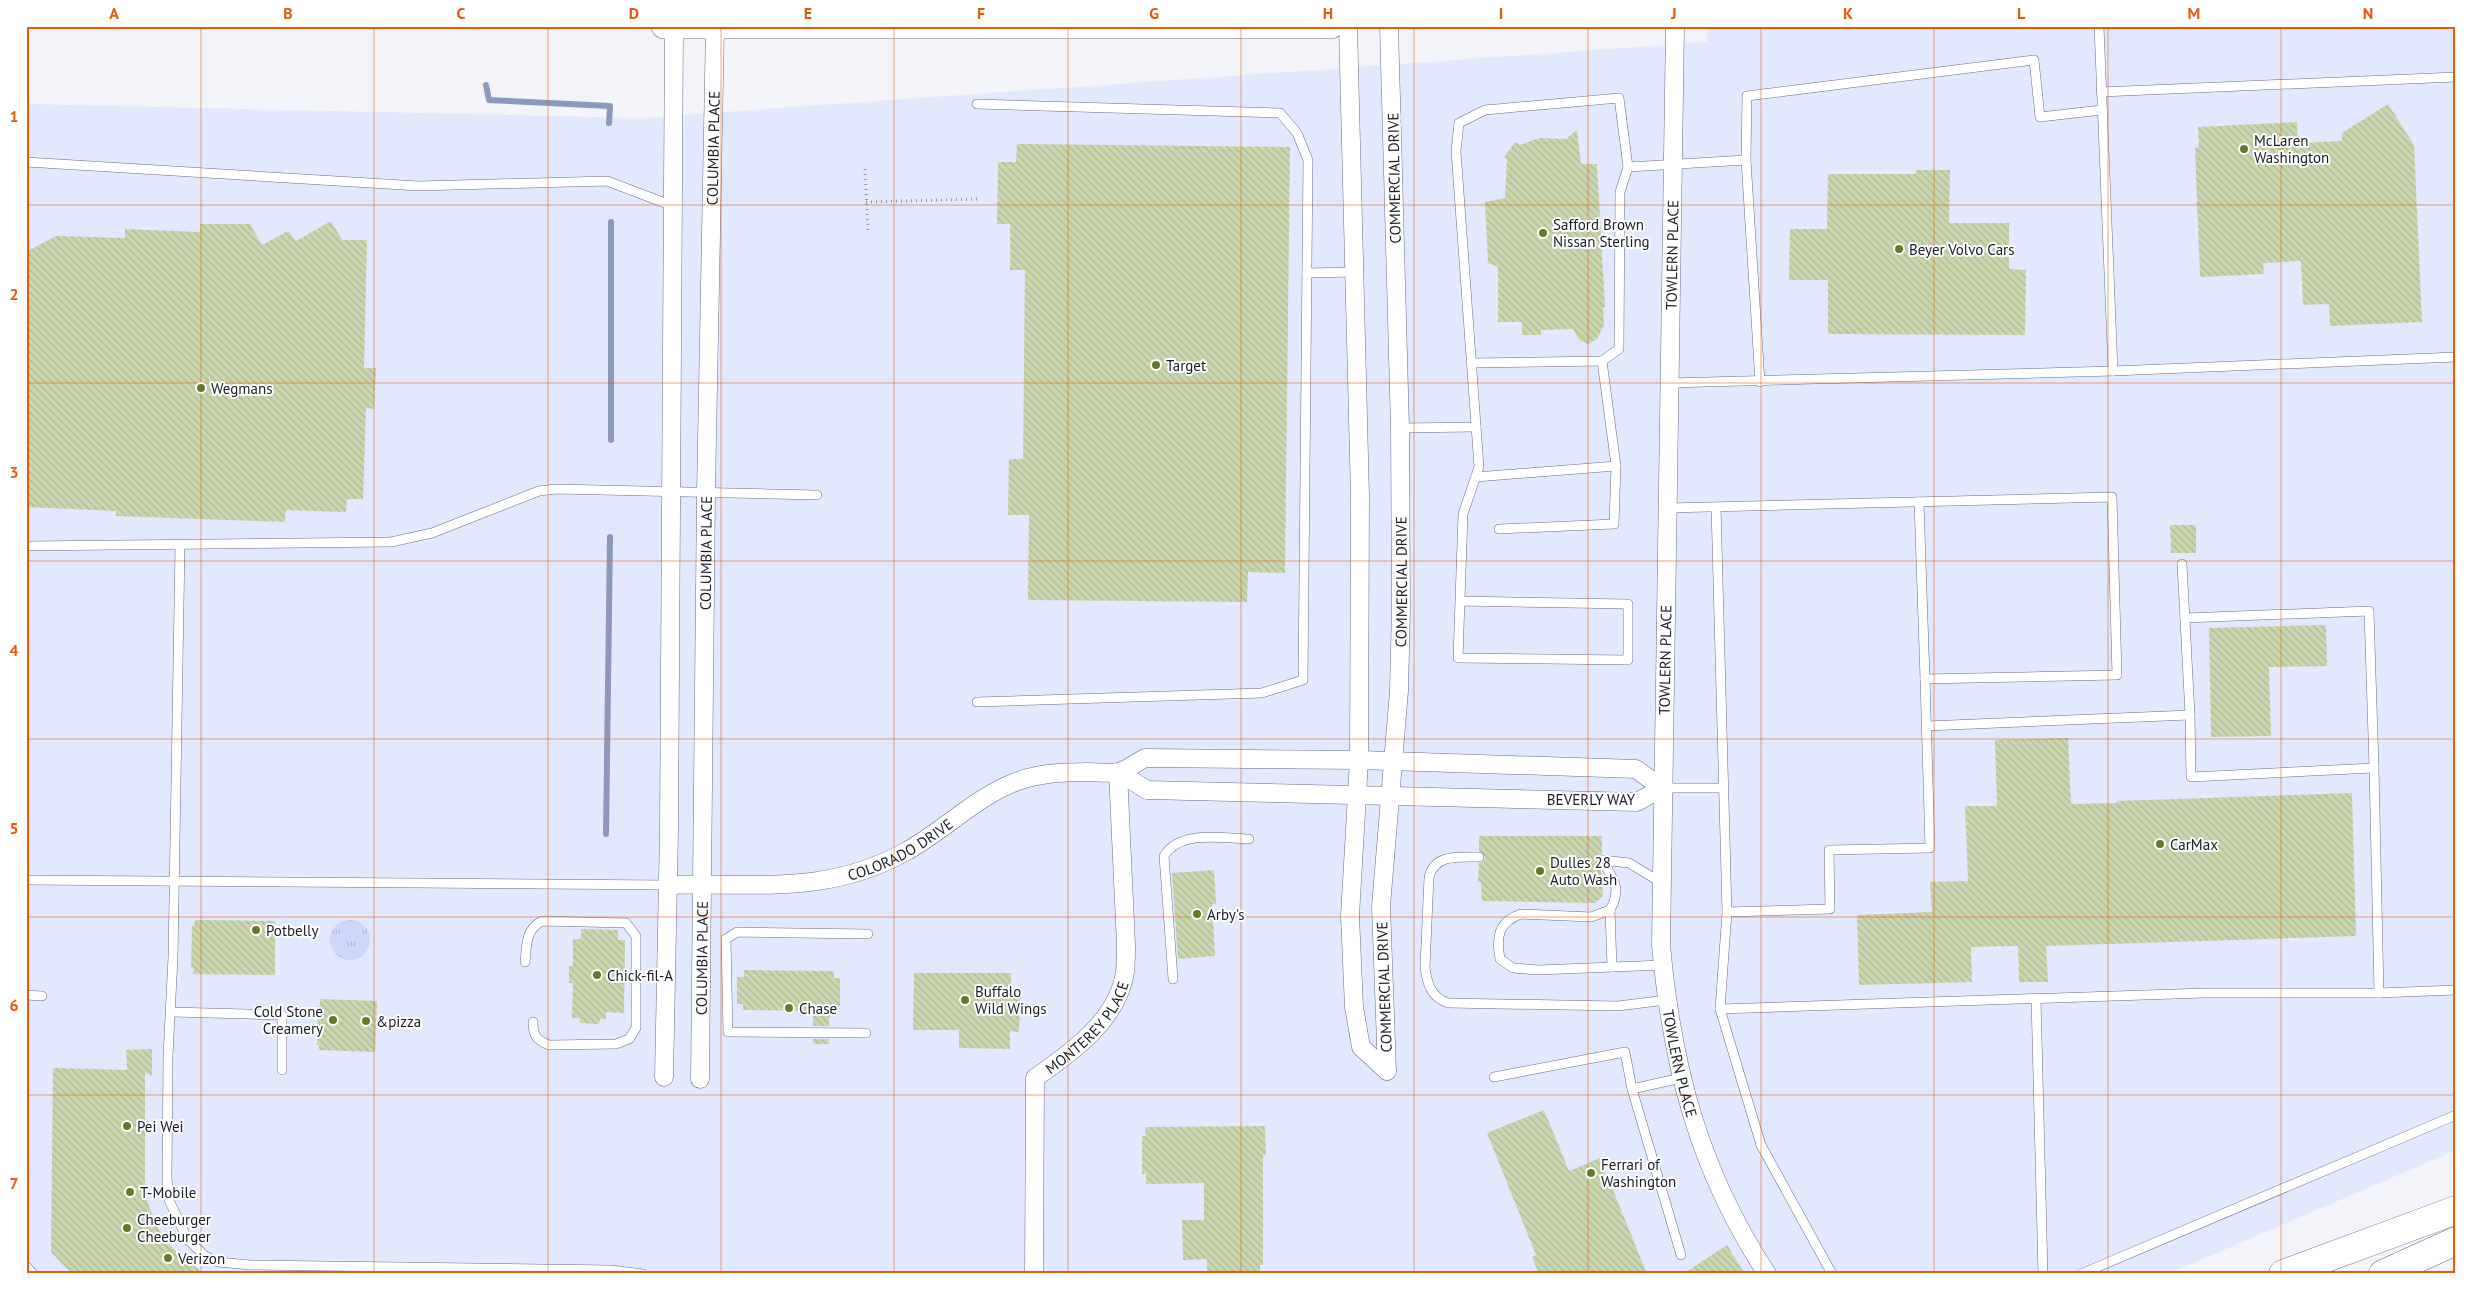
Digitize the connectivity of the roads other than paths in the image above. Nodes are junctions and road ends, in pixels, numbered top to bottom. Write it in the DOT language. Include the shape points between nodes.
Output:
graph roads {
  1 [pos="664,26"];
  2 [pos="674,26"];
  3 [pos="1331,26"];
  4 [pos="1348,26"];
  5 [pos="1389,26"];
  6 [pos="1676,26"];
  7 [pos="2099,26"];
  8 [pos="715,27"];
  9 [pos="2456,77"];
  10 [pos="2101,92"];
  11 [pos="977,104"];
  12 [pos="2102,110"];
  13 [pos="1746,160"];
  14 [pos="26,162"];
  15 [pos="1673,164"];
  16 [pos="1628,166"];
  17 [pos="674,206"];
  18 [pos="1307,272"];
  19 [pos="1356,272"];
  20 [pos="2456,357"];
  21 [pos="1602,361"];
  22 [pos="1472,363"];
  23 [pos="2114,371"];
  24 [pos="1760,382"];
  25 [pos="1669,383"];
  26 [pos="1476,426"];
  27 [pos="1400,428"];
  28 [pos="1616,466"];
  29 [pos="1476,477"];
  30 [pos="671,491"];
  31 [pos="706,492"];
  32 [pos="816,495"];
  33 [pos="1919,502"];
  34 [pos="1716,507"];
  35 [pos="1668,508"];
  36 [pos="1499,529"];
  37 [pos="26,546"];
  38 [pos="180,546"];
  39 [pos="2182,564"];
  40 [pos="1460,601"];
  41 [pos="2185,618"];
  42 [pos="1925,680"];
  43 [pos="977,702"];
  44 [pos="2190,715"];
  45 [pos="1926,726"];
  46 [pos="1359,760"];
  47 [pos="1394,761"];
  48 [pos="2374,768"];
  49 [pos="1118,772"];
  50 [pos="1662,788"];
  51 [pos="1724,788"];
  52 [pos="1357,795"];
  53 [pos="1389,796"];
  54 [pos="1249,839"];
  55 [pos="1479,857"];
  56 [pos="26,880"];
  57 [pos="174,881"];
  58 [pos="1662,883"];
  59 [pos="704,884"];
  60 [pos="668,885"];
  61 [pos="1610,910"];
  62 [pos="1727,912"];
  63 [pos="868,934"];
  64 [pos="525,962"];
  65 [pos="1663,965"];
  66 [pos="1612,967"];
  67 [pos="1173,979"];
  68 [pos="2456,990"];
  69 [pos="2379,993"];
  70 [pos="26,996"];
  71 [pos="42,996"];
  72 [pos="2036,998"];
  73 [pos="1666,1000"];
  74 [pos="1720,1009"];
  75 [pos="172,1012"];
  76 [pos="533,1022"];
  77 [pos="866,1033"];
  78 [pos="282,1070"];
  79 [pos="664,1077"];
  80 [pos="1494,1077"];
  81 [pos="700,1078"];
  82 [pos="1681,1078"];
  83 [pos="1632,1089"];
  84 [pos="2456,1115"];
  85 [pos="2456,1210"];
  86 [pos="2456,1241"];
  87 [pos="1681,1255"];
  88 [pos="27,1267"];
  89 [pos="33,1274"];
  90 [pos="643,1274"];
  91 [pos="1034,1274"];
  92 [pos="1767,1274"];
  93 [pos="1832,1274"];
  94 [pos="2043,1274"];
  95 [pos="2081,1274"];
  96 [pos="2283,1274"];
  97 [pos="2383,1274"];
  1 -- 2 [label="main road"];
  2 -- 8 [label="main road"];
  2 -- 17 [label="street"];
  3 -- 8 [label="main road"];
  4 -- 19 [label="street, COMMERCIAL DRIVE"];
  5 -- 27 [label="street, COMMERCIAL DRIVE"];
  6 -- 15 [label="street, TOWLERN PLACE"];
  7 -- 10 [label="lane"];
  8 -- 31 [label="street, COLUMBIA PLACE"];
  9 -- 10 [label="lane"];
  10 -- 12 [label="lane"];
  11 -- 18 [label="lane" via="1280,113 1297,133 1308,160"];
  12 -- 13 [label="lane" via="2040,117 2034,60 1747,96"];
  12 -- 23 [label="lane"];
  13 -- 15 [label="lane"];
  13 -- 24 [label="lane"];
  14 -- 17 [label="lane" via="419,186 607,182"];
  15 -- 16 [label="lane"];
  15 -- 25 [label="street, TOWLERN PLACE"];
  16 -- 21 [label="lane" via="1620,192 1619,349"];
  16 -- 22 [label="lane" via="1619,98 1485,110 1459,123 1456,151"];
  17 -- 30 [label="street"];
  18 -- 19 [label="lane"];
  18 -- 43 [label="lane" via="1302,680 1262,693"];
  19 -- 46 [label="street, COMMERCIAL DRIVE" via="1360,496"];
  20 -- 23 [label="lane"];
  21 -- 22 [label="lane"];
  21 -- 28 [label="lane"];
  22 -- 26 [label="lane"];
  23 -- 24 [label="lane"];
  24 -- 25 [label="lane"];
  25 -- 35 [label="street, TOWLERN PLACE"];
  26 -- 27 [label="lane"];
  26 -- 29 [label="lane" via="1479,467"];
  27 -- 47 [label="street, COMMERCIAL DRIVE" via="1401,608"];
  28 -- 29 [label="lane"];
  28 -- 36 [label="lane" via="1614,524"];
  29 -- 40 [label="lane" via="1463,514"];
  30 -- 31 [label="lane"];
  30 -- 38 [label="lane" via="539,491 432,533 392,542"];
  30 -- 60 [label="street"];
  31 -- 32 [label="lane"];
  31 -- 59 [label="street, COLUMBIA PLACE"];
  33 -- 34 [label="lane"];
  33 -- 42 [label="lane"];
  33 -- 42 [label="lane" via="2112,497 2117,675"];
  34 -- 35 [label="lane"];
  34 -- 51 [label="lane"];
  35 -- 50 [label="street, TOWLERN PLACE"];
  37 -- 38 [label="lane"];
  38 -- 57 [label="lane"];
  39 -- 41 [label="lane"];
  40 -- 40 [label="lane" via="1628,604 1628,660 1458,658"];
  41 -- 44 [label="lane"];
  41 -- 48 [label="lane" via="2369,611"];
  42 -- 45 [label="lane"];
  44 -- 45 [label="lane"];
  44 -- 48 [label="lane" via="2192,777"];
  45 -- 62 [label="lane" via="1930,848 1828,850 1830,909"];
  46 -- 47 [label="street, BEVERLY WAY"];
  46 -- 49 [label="street, COLORADO DRIVE" via="1145,758"];
  46 -- 52 [label="street, COMMERCIAL DRIVE"];
  47 -- 50 [label="street, BEVERLY WAY" via="1636,769"];
  47 -- 53 [label="street, COMMERCIAL DRIVE"];
  48 -- 69 [label="lane"];
  49 -- 52 [label="street" via="1147,790"];
  49 -- 59 [label="street, COLORADO DRIVE" via="1067,772 1013,783 975,805 931,837 873,868 787,885"];
  49 -- 91 [label="street, MONTEREY PLACE" via="1125,972 1106,1017 1072,1050 1035,1078"];
  50 -- 51 [label="lane"];
  50 -- 53 [label="street, BEVERLY WAY" via="1637,802"];
  50 -- 58 [label="street, TOWLERN PLACE"];
  51 -- 62 [label="lane"];
  52 -- 53 [label="street, BEVERLY WAY"];
  52 -- 53 [label="street, COMMERCIAL DRIVE" via="1350,916 1354,1007 1361,1047 1387,1071 1381,906"];
  54 -- 67 [label="lane" via="1183,840 1168,849 1164,856"];
  55 -- 73 [label="lane" via="1443,859 1431,868 1425,967 1431,992 1439,1000 1448,1003 1618,1006"];
  56 -- 57 [label="lane"];
  57 -- 60 [label="lane"];
  57 -- 75 [label="lane"];
  58 -- 61 [label="lane" via="1629,863 1602,860 1615,881 1617,896"];
  58 -- 65 [label="street, TOWLERN PLACE"];
  59 -- 60 [label="street, COLORADO DRIVE"];
  59 -- 81 [label="street, COLUMBIA PLACE"];
  60 -- 79 [label="street"];
  61 -- 66 [label="lane"];
  61 -- 66 [label="lane" via="1591,917 1521,914 1509,918 1501,928 1497,944 1500,959 1513,968"];
  62 -- 74 [label="lane"];
  63 -- 77 [label="lane" via="737,932 726,940 728,1032"];
  64 -- 76 [label="lane" via="528,935 532,926 542,921 626,923 636,936 636,1028 629,1039 616,1044 549,1045 538,1041 533,1034"];
  65 -- 66 [label="lane"];
  65 -- 73 [label="street, TOWLERN PLACE"];
  68 -- 69 [label="lane"];
  69 -- 72 [label="lane" via="2204,993"];
  70 -- 71 [label="lane"];
  72 -- 74 [label="lane"];
  72 -- 94 [label="lane"];
  73 -- 82 [label="street, TOWLERN PLACE"];
  74 -- 93 [label="lane" via="1762,1145"];
  75 -- 78 [label="lane" via="282,1015"];
  75 -- 90 [label="lane" via="167,1131 169,1200 187,1239 205,1256 218,1262 278,1267 602,1270"];
  80 -- 83 [label="lane" via="1625,1052"];
  82 -- 83 [label="lane"];
  82 -- 92 [label="street, TOWLERN PLACE" via="1711,1169 1735,1220"];
  83 -- 87 [label="lane"];
  84 -- 95 [label="lane"];
  85 -- 96 [label="highway"];
  86 -- 97 [label="highway"];
  88 -- 89 [label="lane"];
}
